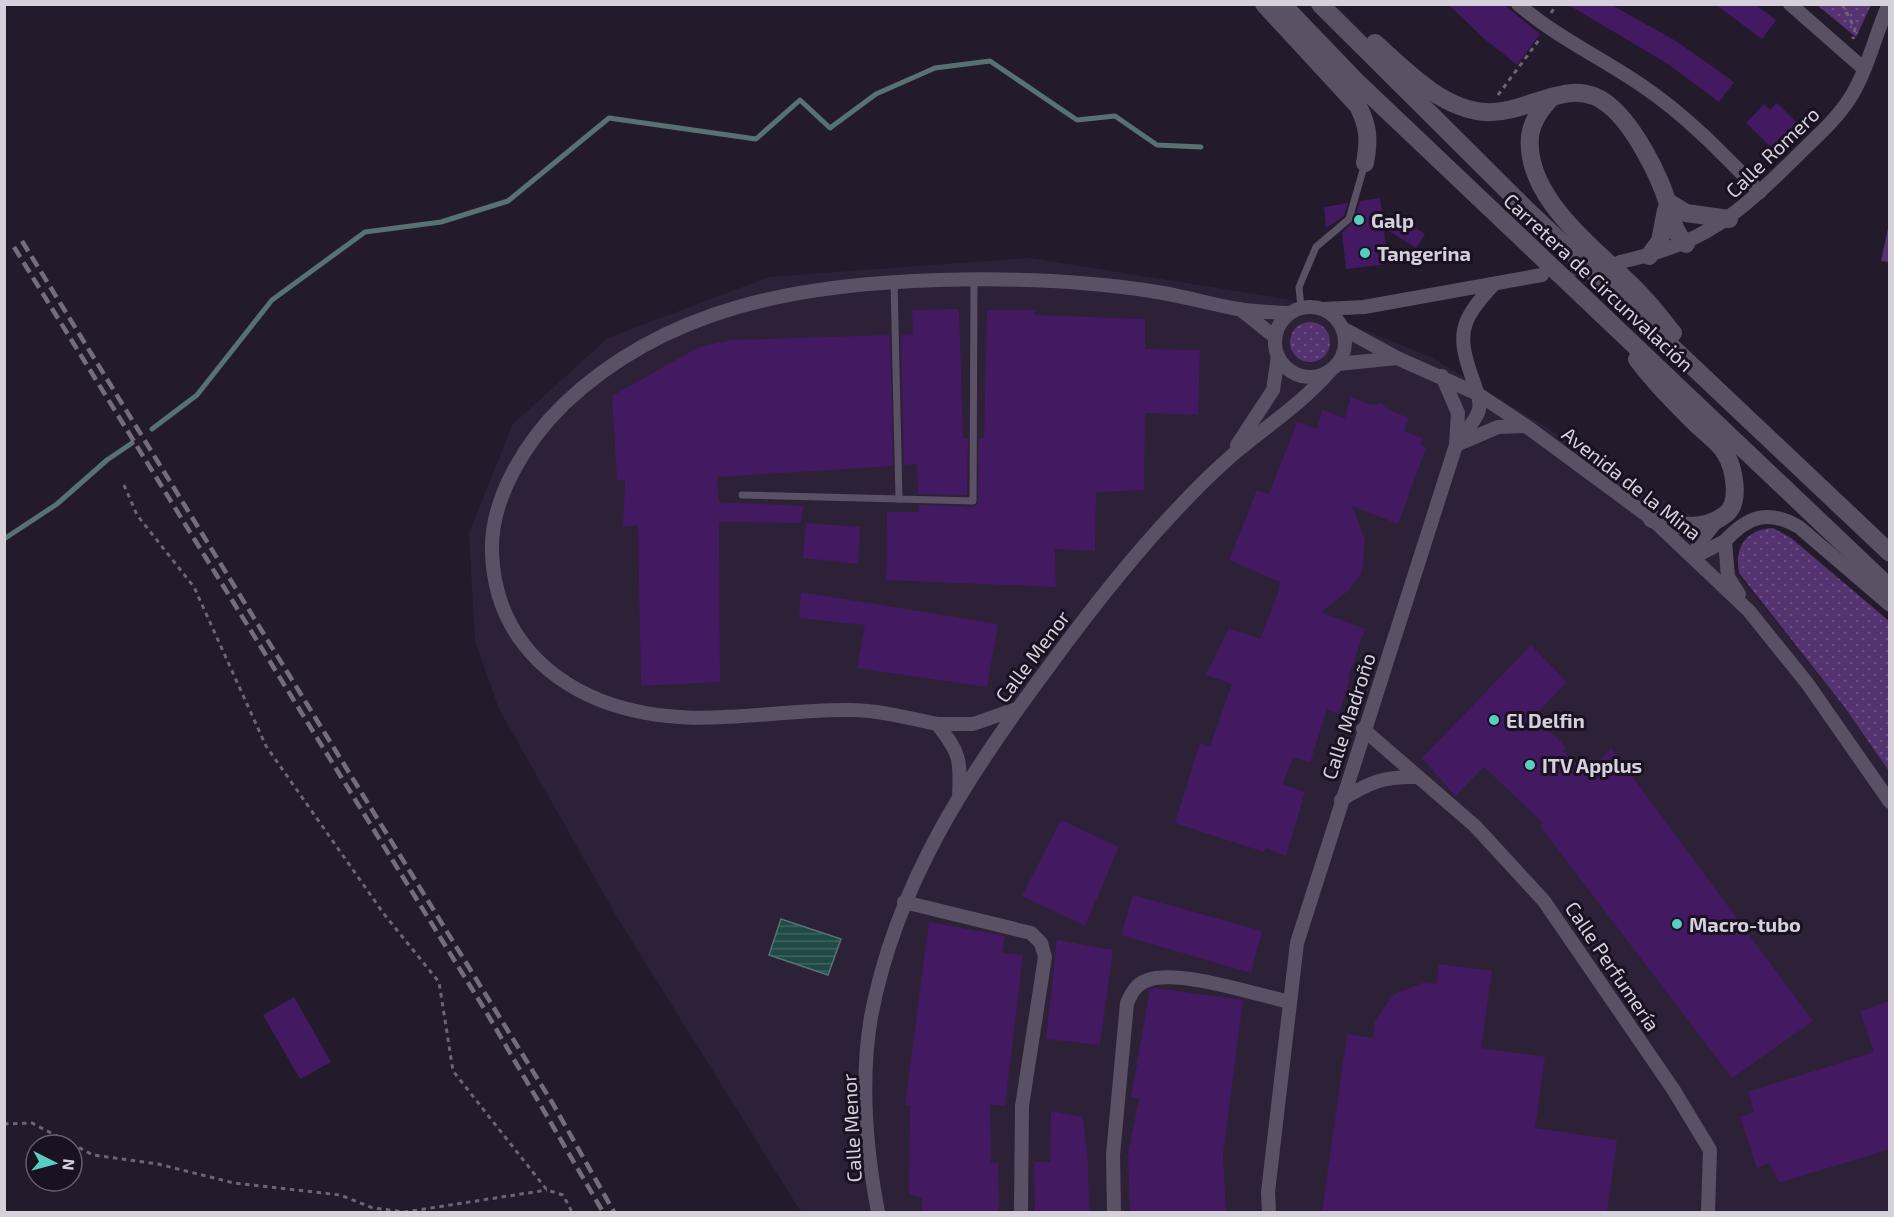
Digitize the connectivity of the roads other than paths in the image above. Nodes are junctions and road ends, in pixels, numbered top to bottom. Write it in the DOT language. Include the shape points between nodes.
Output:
graph roads {
  1 [pos="1264,4"];
  2 [pos="1282,4"];
  3 [pos="1320,4"];
  4 [pos="1331,4"];
  5 [pos="1518,4"];
  6 [pos="1790,4"];
  7 [pos="1889,4"];
  8 [pos="1863,68"];
  9 [pos="1552,96"];
  10 [pos="1365,164"];
  11 [pos="1760,192"];
  12 [pos="1668,202"];
  13 [pos="1729,219"];
  14 [pos="1686,244"];
  15 [pos="1649,256"];
  16 [pos="1620,262"];
  17 [pos="1542,275"];
  18 [pos="974,279"];
  19 [pos="894,281"];
  20 [pos="1494,284"];
  21 [pos="1364,307"];
  22 [pos="1239,309"];
  23 [pos="1323,309"];
  24 [pos="1295,311"];
  25 [pos="1605,317"];
  26 [pos="1341,325"];
  27 [pos="1275,337"];
  28 [pos="1278,356"];
  29 [pos="1397,358"];
  30 [pos="1334,367"];
  31 [pos="1442,376"];
  32 [pos="1715,386"];
  33 [pos="1478,394"];
  34 [pos="1458,413"];
  35 [pos="1526,426"];
  36 [pos="1456,445"];
  37 [pos="1227,459"];
  38 [pos="742,495"];
  39 [pos="899,499"];
  40 [pos="1652,519"];
  41 [pos="1715,523"];
  42 [pos="1725,541"];
  43 [pos="1890,553"];
  44 [pos="1694,557"];
  45 [pos="1890,588"];
  46 [pos="1890,605"];
  47 [pos="1749,611"];
  48 [pos="1016,709"];
  49 [pos="937,723"];
  50 [pos="1364,729"];
  51 [pos="1418,777"];
  52 [pos="959,797"];
  53 [pos="1341,800"];
  54 [pos="1890,802"];
  55 [pos="904,902"];
  56 [pos="1289,1002"];
  57 [pos="878,1212"];
  58 [pos="1021,1212"];
  59 [pos="1114,1212"];
  60 [pos="1269,1212"];
  61 [pos="1708,1212"];
  1 -- 10 [label="main road" via="1358,106 1369,140"];
  2 -- 25 [label="main road, Carretera de Circunvalación" via="1364,89"];
  3 -- 32 [label="main road, Carretera de Circunvalación" via="1527,209"];
  4 -- 9 [label="main road" via="1407,72 1463,107 1510,112"];
  5 -- 11 [label="street" via="1542,25 1641,84 1698,128"];
  6 -- 8 [label="street"];
  7 -- 8 [label="street, Calle Romero"];
  8 -- 11 [label="street, Calle Romero" via="1839,115"];
  9 -- 12 [label="main road" via="1592,94 1611,107 1631,129"];
  9 -- 32 [label="main road" via="1536,117 1530,135 1531,159 1539,183 1565,220 1644,297"];
  10 -- 24 [label="lane" via="1349,219 1316,247 1299,287"];
  11 -- 13 [label="street, Calle Romero"];
  12 -- 13 [label="main road" via="1686,213"];
  12 -- 14 [label="main road" via="1675,233"];
  12 -- 15 [label="main road" via="1660,241"];
  13 -- 14 [label="street, Calle Romero"];
  14 -- 15 [label="street, Calle Romero"];
  15 -- 16 [label="street, Calle Romero"];
  17 -- 20 [label="street"];
  18 -- 19 [label="street"];
  18 -- 22 [label="street" via="1036,279 1152,291"];
  18 -- 39 [label="lane" via="973,501"];
  19 -- 39 [label="lane"];
  19 -- 49 [label="street" via="784,294 736,306 690,323 589,380 552,415 525,452 502,497 492,542 493,580 504,614 531,655 562,682 604,702 660,716 712,720 851,710"];
  20 -- 21 [label="street"];
  20 -- 33 [label="street" via="1475,304 1464,326 1462,343"];
  21 -- 23 [label="street"];
  21 -- 26 [label="street"];
  22 -- 24 [label="street"];
  22 -- 27 [label="street"];
  23 -- 24 [label="street"];
  23 -- 26 [label="street"];
  24 -- 27 [label="street" via="1282,320"];
  25 -- 41 [label="main road" via="1656,384 1725,453 1734,493 1730,511"];
  25 -- 45 [label="main road, Carretera de Circunvalación"];
  26 -- 29 [label="street, Avenida de la Mina"];
  26 -- 30 [label="street" via="1345,346"];
  27 -- 28 [label="street"];
  28 -- 30 [label="street" via="1283,365 1301,376 1322,375"];
  28 -- 37 [label="street, Calle Menor" via="1273,390"];
  29 -- 30 [label="street, Avenida de la Mina"];
  29 -- 31 [label="street, Avenida de la Mina"];
  30 -- 37 [label="street, Calle Menor" via="1314,390"];
  31 -- 33 [label="street, Avenida de la Mina"];
  31 -- 34 [label="street, Calle Madroño"];
  32 -- 43 [label="main road, Carretera de Circunvalación"];
  33 -- 34 [label="street"];
  33 -- 35 [label="street, Avenida de la Mina"];
  33 -- 36 [label="street, Calle Madroño" via="1479,410"];
  34 -- 36 [label="street, Calle Madroño"];
  35 -- 36 [label="street" via="1498,427"];
  35 -- 40 [label="street, Avenida de la Mina"];
  36 -- 50 [label="street, Calle Madroño"];
  37 -- 48 [label="street, Calle Menor" via="1114,578"];
  38 -- 39 [label="lane"];
  40 -- 41 [label="main road" via="1677,526"];
  40 -- 44 [label="street, Avenida de la Mina"];
  41 -- 44 [label="street"];
  42 -- 44 [label="street"];
  42 -- 46 [label="street" via="1740,524 1754,518 1786,519"];
  42 -- 47 [label="street" via="1728,577"];
  44 -- 47 [label="street, Avenida de la Mina"];
  47 -- 54 [label="street, Avenida de la Mina" via="1807,682"];
  48 -- 49 [label="street" via="974,724"];
  48 -- 52 [label="street, Calle Menor"];
  49 -- 52 [label="street" via="957,749"];
  50 -- 51 [label="street, Calle Perfumería"];
  50 -- 53 [label="street, Calle Madroño"];
  51 -- 53 [label="street" via="1392,776 1366,784"];
  51 -- 61 [label="street, Calle Perfumería" via="1475,826 1544,902 1673,1089 1710,1150"];
  52 -- 55 [label="street, Calle Menor" via="925,853"];
  53 -- 56 [label="street, Calle Madroño" via="1297,943"];
  55 -- 57 [label="street, Calle Menor" via="871,1018 866,1071 869,1161"];
  55 -- 58 [label="street" via="1031,933 1041,943 1046,957 1022,1106"];
  56 -- 59 [label="street" via="1188,979 1148,980 1134,988 1127,1003 1116,1120"];
  56 -- 60 [label="street, Calle Madroño"];
}
